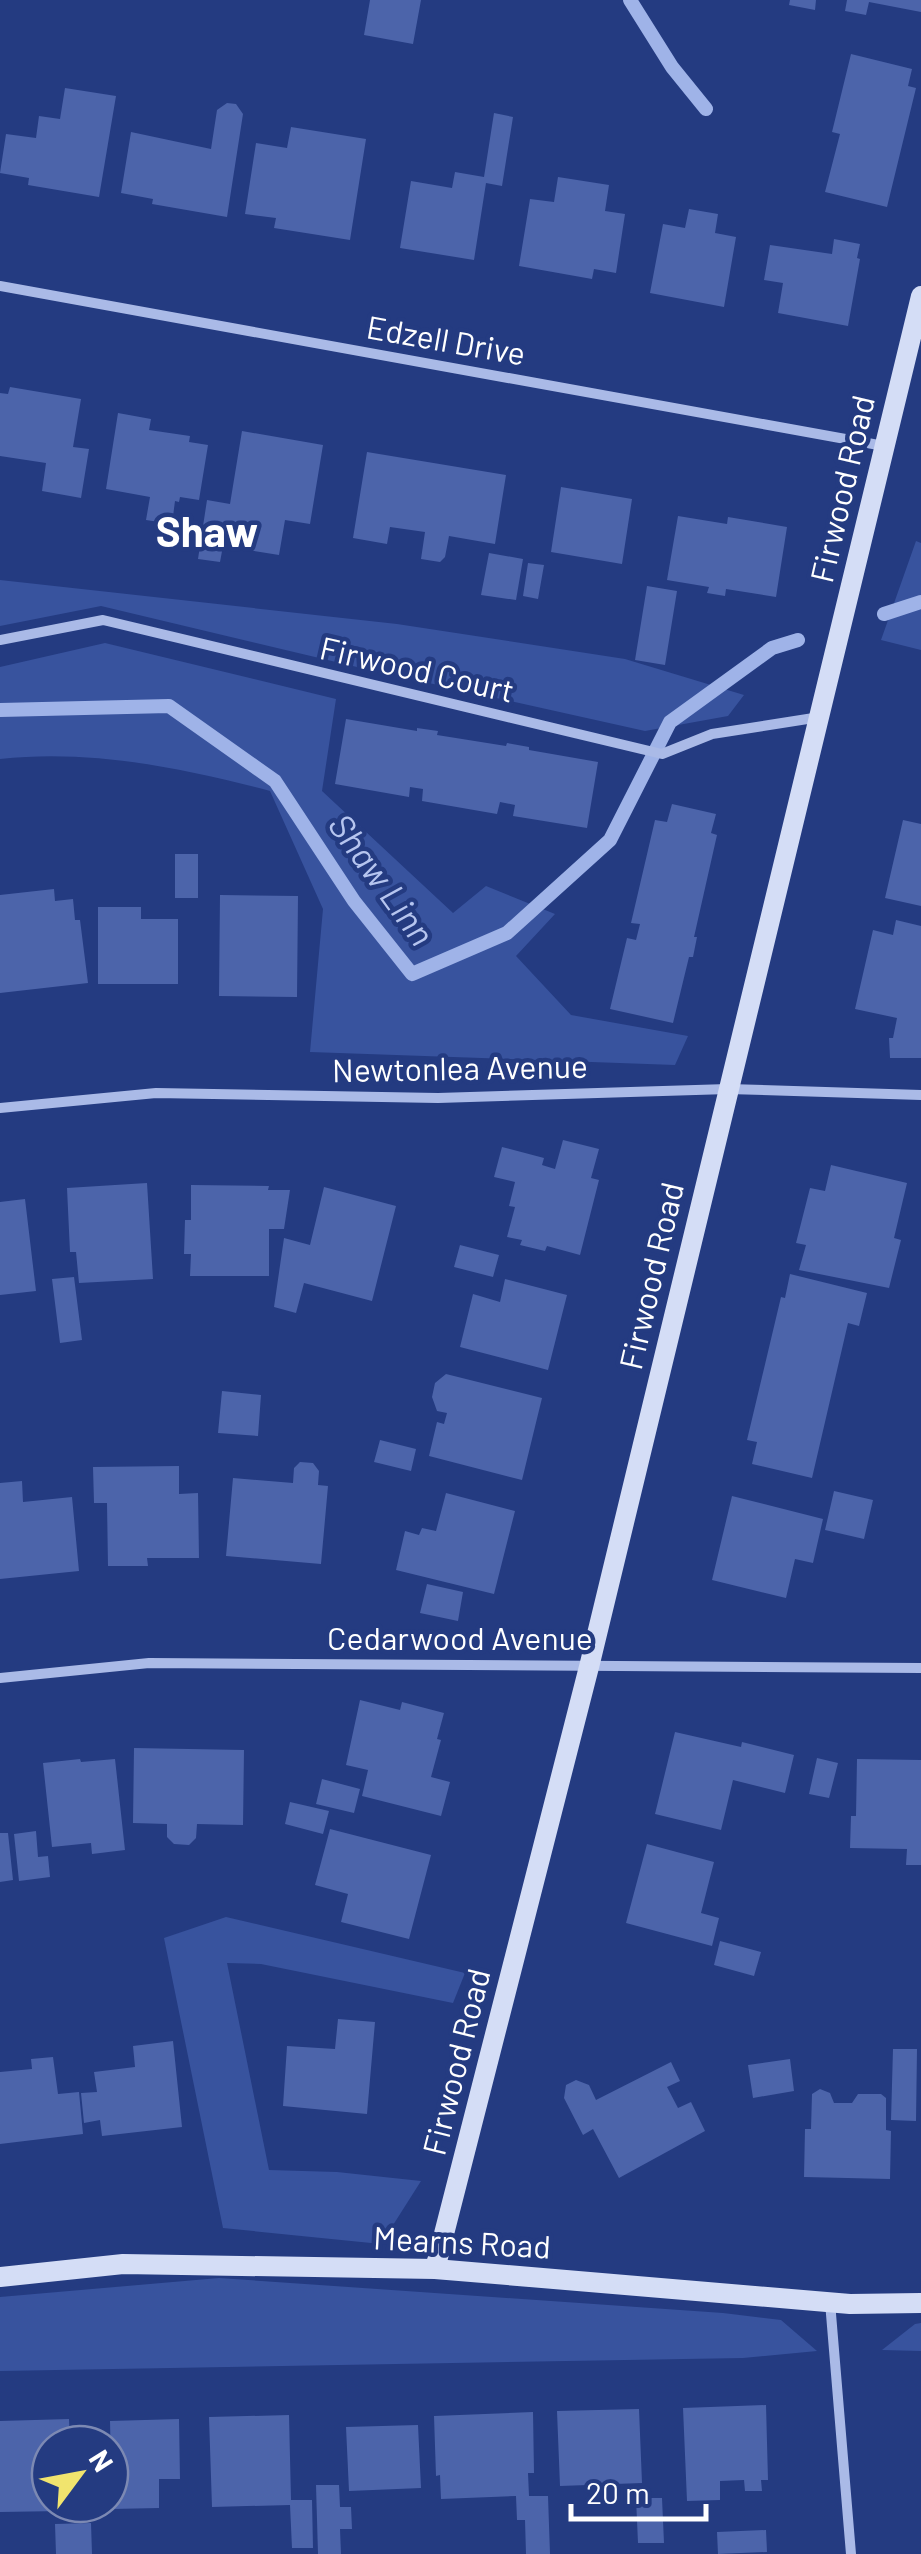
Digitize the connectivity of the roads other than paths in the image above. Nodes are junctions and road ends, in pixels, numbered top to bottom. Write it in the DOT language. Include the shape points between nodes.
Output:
graph roads {
  1 [pos="0,286"];
  2 [pos="921,296"];
  3 [pos="884,446"];
  4 [pos="0,640"];
  5 [pos="820,716"];
  6 [pos="728,1089"];
  7 [pos="921,1094"];
  8 [pos="0,1108"];
  9 [pos="590,1664"];
  10 [pos="921,1668"];
  11 [pos="0,1678"];
  12 [pos="435,2269"];
  13 [pos="0,2277"];
  14 [pos="830,2302"];
  15 [pos="921,2303"];
  16 [pos="851,2554"];
  1 -- 3 [label="street, Edzell Drive"];
  2 -- 3 [label="street, Firwood Road"];
  3 -- 5 [label="street, Firwood Road"];
  4 -- 5 [label="street, Firwood Court" via="103,620 662,754 712,734"];
  5 -- 6 [label="street, Firwood Road"];
  6 -- 7 [label="street, Newtonlea Avenue"];
  6 -- 8 [label="street, Newtonlea Avenue" via="438,1098 156,1093"];
  6 -- 9 [label="street, Firwood Road"];
  9 -- 10 [label="street, Cedarwood Avenue"];
  9 -- 11 [label="street, Cedarwood Avenue" via="149,1663"];
  9 -- 12 [label="street, Firwood Road"];
  12 -- 13 [label="street, Mearns Road" via="123,2264"];
  12 -- 14 [label="street, Mearns Road"];
  14 -- 15 [label="street, Mearns Road"];
  14 -- 16 [label="street"];
}
